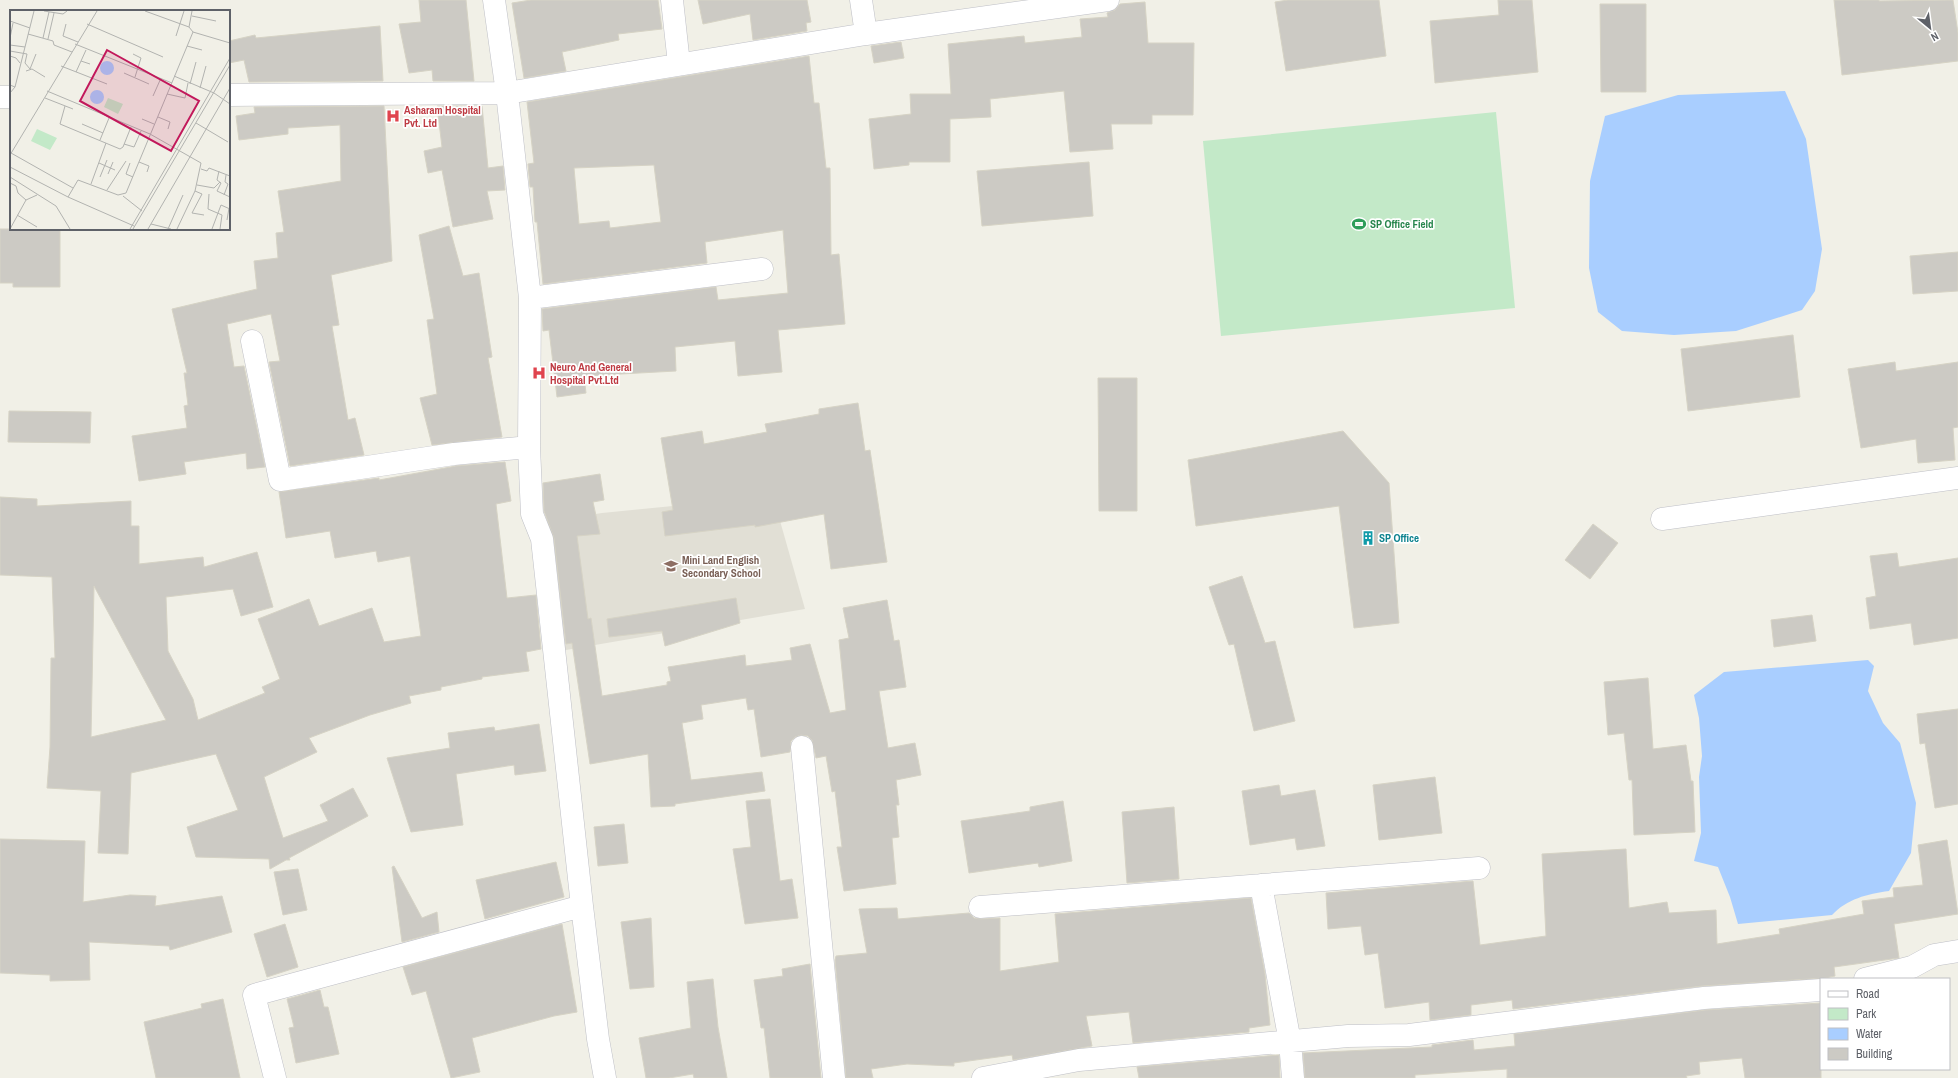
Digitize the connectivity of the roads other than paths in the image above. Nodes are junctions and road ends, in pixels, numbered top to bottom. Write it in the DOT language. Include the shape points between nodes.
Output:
graph roads {
  1 [pos="494,0"];
  2 [pos="672,0"];
  3 [pos="861,0"];
  4 [pos="1108,0"];
  5 [pos="866,34"];
  6 [pos="680,64"];
  7 [pos="507,92"];
  8 [pos="230,95"];
  9 [pos="10,97"];
  10 [pos="0,98"];
  11 [pos="762,269"];
  12 [pos="530,298"];
  13 [pos="252,341"];
  14 [pos="529,447"];
  15 [pos="1958,478"];
  16 [pos="1662,519"];
  17 [pos="802,747"];
  18 [pos="1479,868"];
  19 [pos="1261,885"];
  20 [pos="582,906"];
  21 [pos="980,907"];
  22 [pos="1958,951"];
  23 [pos="1869,978"];
  24 [pos="1820,990"];
  25 [pos="1290,1042"];
  26 [pos="274,1078"];
  27 [pos="605,1078"];
  28 [pos="834,1078"];
  29 [pos="983,1078"];
  30 [pos="1293,1078"];
  1 -- 7 [label="street"];
  2 -- 6 [label="street"];
  3 -- 5 [label="street"];
  4 -- 5 [label="street"];
  5 -- 6 [label="street"];
  6 -- 7 [label="street"];
  7 -- 8 [label="street"];
  7 -- 12 [label="street"];
  9 -- 10 [label="street"];
  11 -- 12 [label="street"];
  12 -- 14 [label="street"];
  13 -- 14 [label="street" via="280,480 454,454"];
  14 -- 20 [label="street" via="532,514 542,540"];
  15 -- 16 [label="street"];
  17 -- 28 [label="street"];
  18 -- 19 [label="street"];
  19 -- 21 [label="street"];
  19 -- 25 [label="street"];
  20 -- 26 [label="street" via="254,995"];
  20 -- 27 [label="street"];
  22 -- 23 [label="street" via="1934,955 1912,967"];
  24 -- 25 [label="street" via="1704,998 1409,1035 1348,1036"];
  25 -- 29 [label="street" via="1079,1060"];
  25 -- 30 [label="street"];
}
